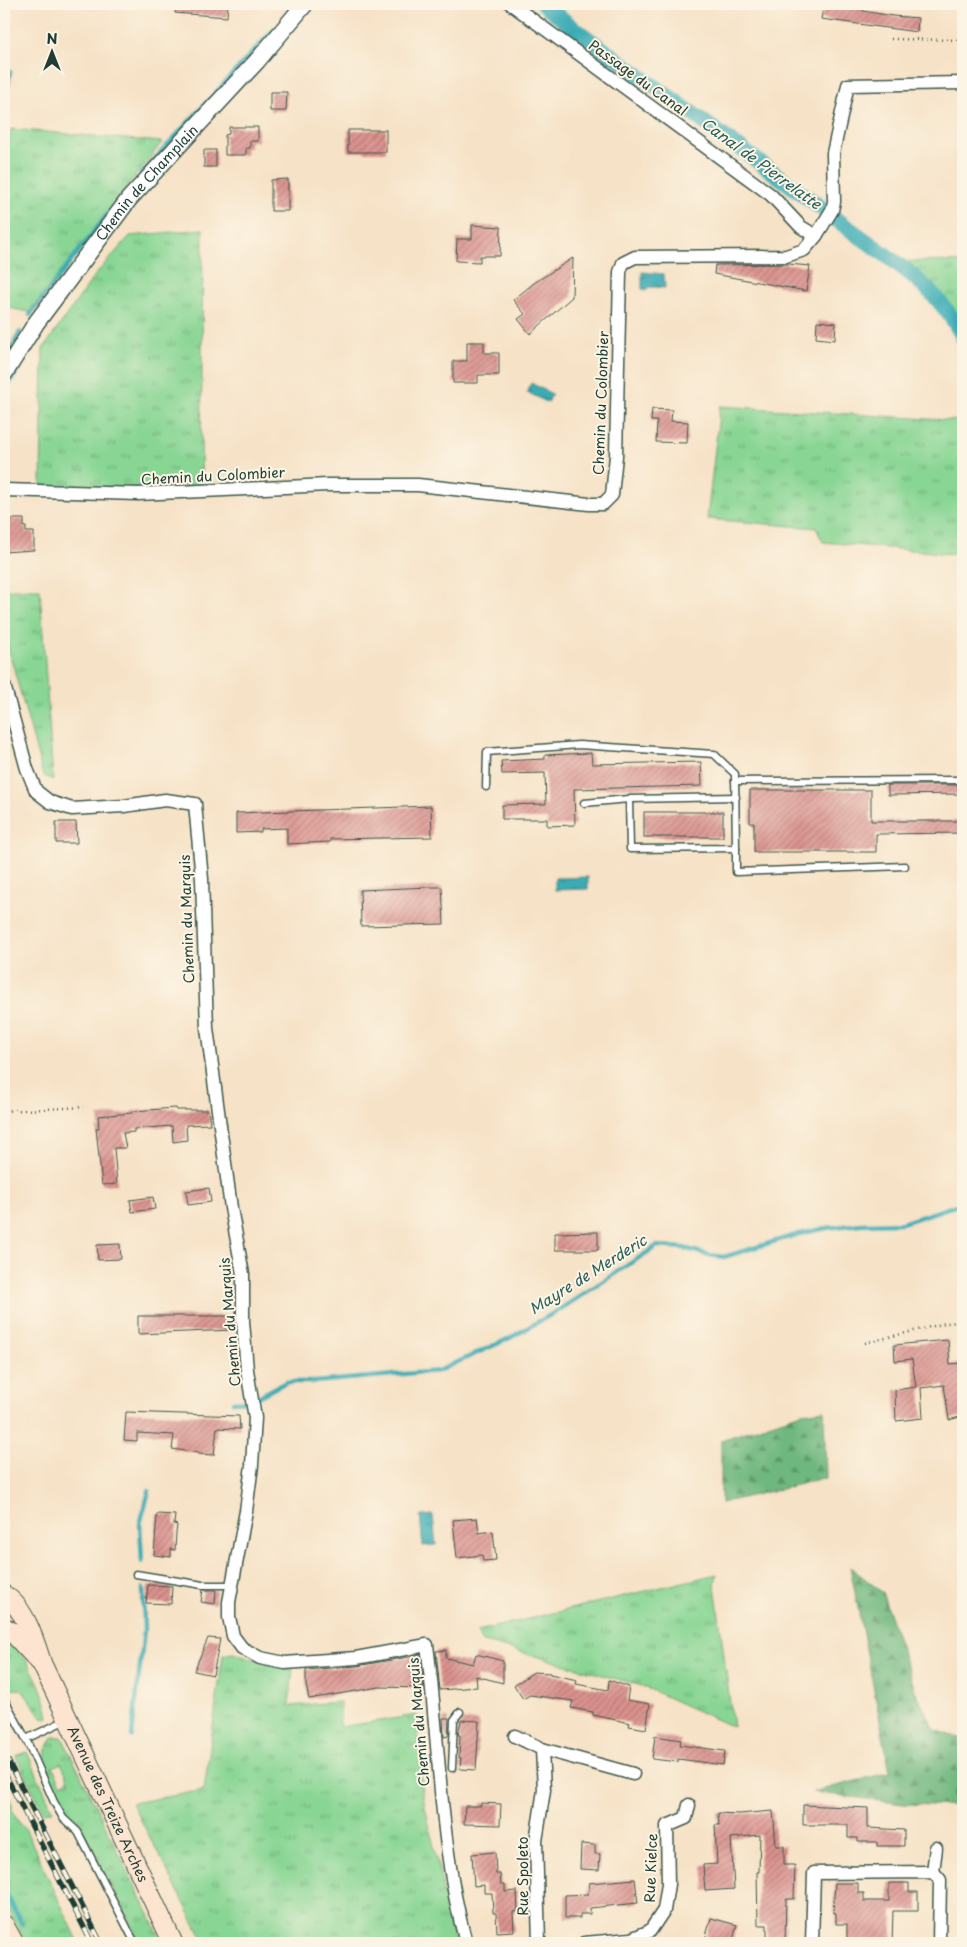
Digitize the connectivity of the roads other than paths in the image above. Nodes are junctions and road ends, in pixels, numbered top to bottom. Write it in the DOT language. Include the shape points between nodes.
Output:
graph roads {
  1 [pos="305,4"];
  2 [pos="511,4"];
  3 [pos="963,83"];
  4 [pos="816,236"];
  5 [pos="4,374"];
  6 [pos="4,490"];
  7 [pos="4,685"];
  8 [pos="963,780"];
  9 [pos="735,781"];
  10 [pos="486,787"];
  11 [pos="736,797"];
  12 [pos="629,800"];
  13 [pos="584,803"];
  14 [pos="736,848"];
  15 [pos="904,866"];
  16 [pos="136,1574"];
  17 [pos="232,1585"];
  18 [pos="4,1595"];
  19 [pos="4,1627"];
  20 [pos="42,1664"];
  21 [pos="5,1700"];
  22 [pos="460,1712"];
  23 [pos="67,1720"];
  24 [pos="515,1736"];
  25 [pos="26,1738"];
  26 [pos="542,1749"];
  27 [pos="452,1768"];
  28 [pos="633,1774"];
  29 [pos="689,1805"];
  30 [pos="936,1848"];
  31 [pos="933,1872"];
  32 [pos="4,1925"];
  33 [pos="14,1943"];
  34 [pos="135,1943"];
  35 [pos="174,1943"];
  36 [pos="466,1943"];
  37 [pos="539,1943"];
  38 [pos="584,1943"];
  39 [pos="812,1943"];
  40 [pos="939,1943"];
  1 -- 5 [label="street, Chemin de Champlain" via="257,61 129,199 36,323"];
  2 -- 4 [label="street, Passage du Canal" via="771,195 801,227"];
  3 -- 4 [label="street, Chemin du Colombier" via="848,84 833,153 834,202"];
  4 -- 6 [label="street, Chemin du Colombier" via="804,250 786,256 635,257 623,263 620,272 616,456 612,495 603,504 418,485 328,485 138,494"];
  7 -- 17 [label="street, Chemin du Marquis" via="36,792 50,802 72,809 165,800 195,804 202,879 207,1028 243,1274 247,1370 255,1418 252,1465"];
  8 -- 9 [label="lane"];
  9 -- 10 [label="lane" via="735,774 714,754 579,745 487,752"];
  9 -- 11 [label="lane"];
  11 -- 12 [label="lane"];
  11 -- 14 [label="lane"];
  12 -- 13 [label="lane"];
  12 -- 14 [label="lane" via="630,849"];
  14 -- 15 [label="lane" via="736,872"];
  16 -- 17 [label="lane"];
  17 -- 36 [label="street, Chemin du Marquis" via="229,1617 233,1636 242,1648 260,1658 285,1664 356,1658 427,1645 447,1855"];
  18 -- 20 [label="main road, Avenue des Treize Arches" via="21,1612 33,1635"];
  19 -- 20 [label="main road, Avenue des Treize Arches"];
  20 -- 23 [label="main road, Avenue des Treize Arches"];
  21 -- 25 [label="lane"];
  22 -- 27 [label="lane" via="454,1720"];
  23 -- 25 [label="lane"];
  23 -- 35 [label="main road, Avenue des Treize Arches"];
  24 -- 26 [label="street"];
  25 -- 34 [label="lane" via="54,1802 63,1818 78,1832"];
  26 -- 28 [label="street"];
  26 -- 37 [label="street, Rue Spoleto" via="544,1790 536,1841"];
  29 -- 38 [label="street, Rue Kielce" via="686,1818 667,1826 668,1884 664,1910 650,1931 631,1939"];
  30 -- 31 [label="street"];
  31 -- 39 [label="street" via="814,1873"];
  31 -- 40 [label="street" via="940,1880"];
  32 -- 33 [label="main road"];
}
